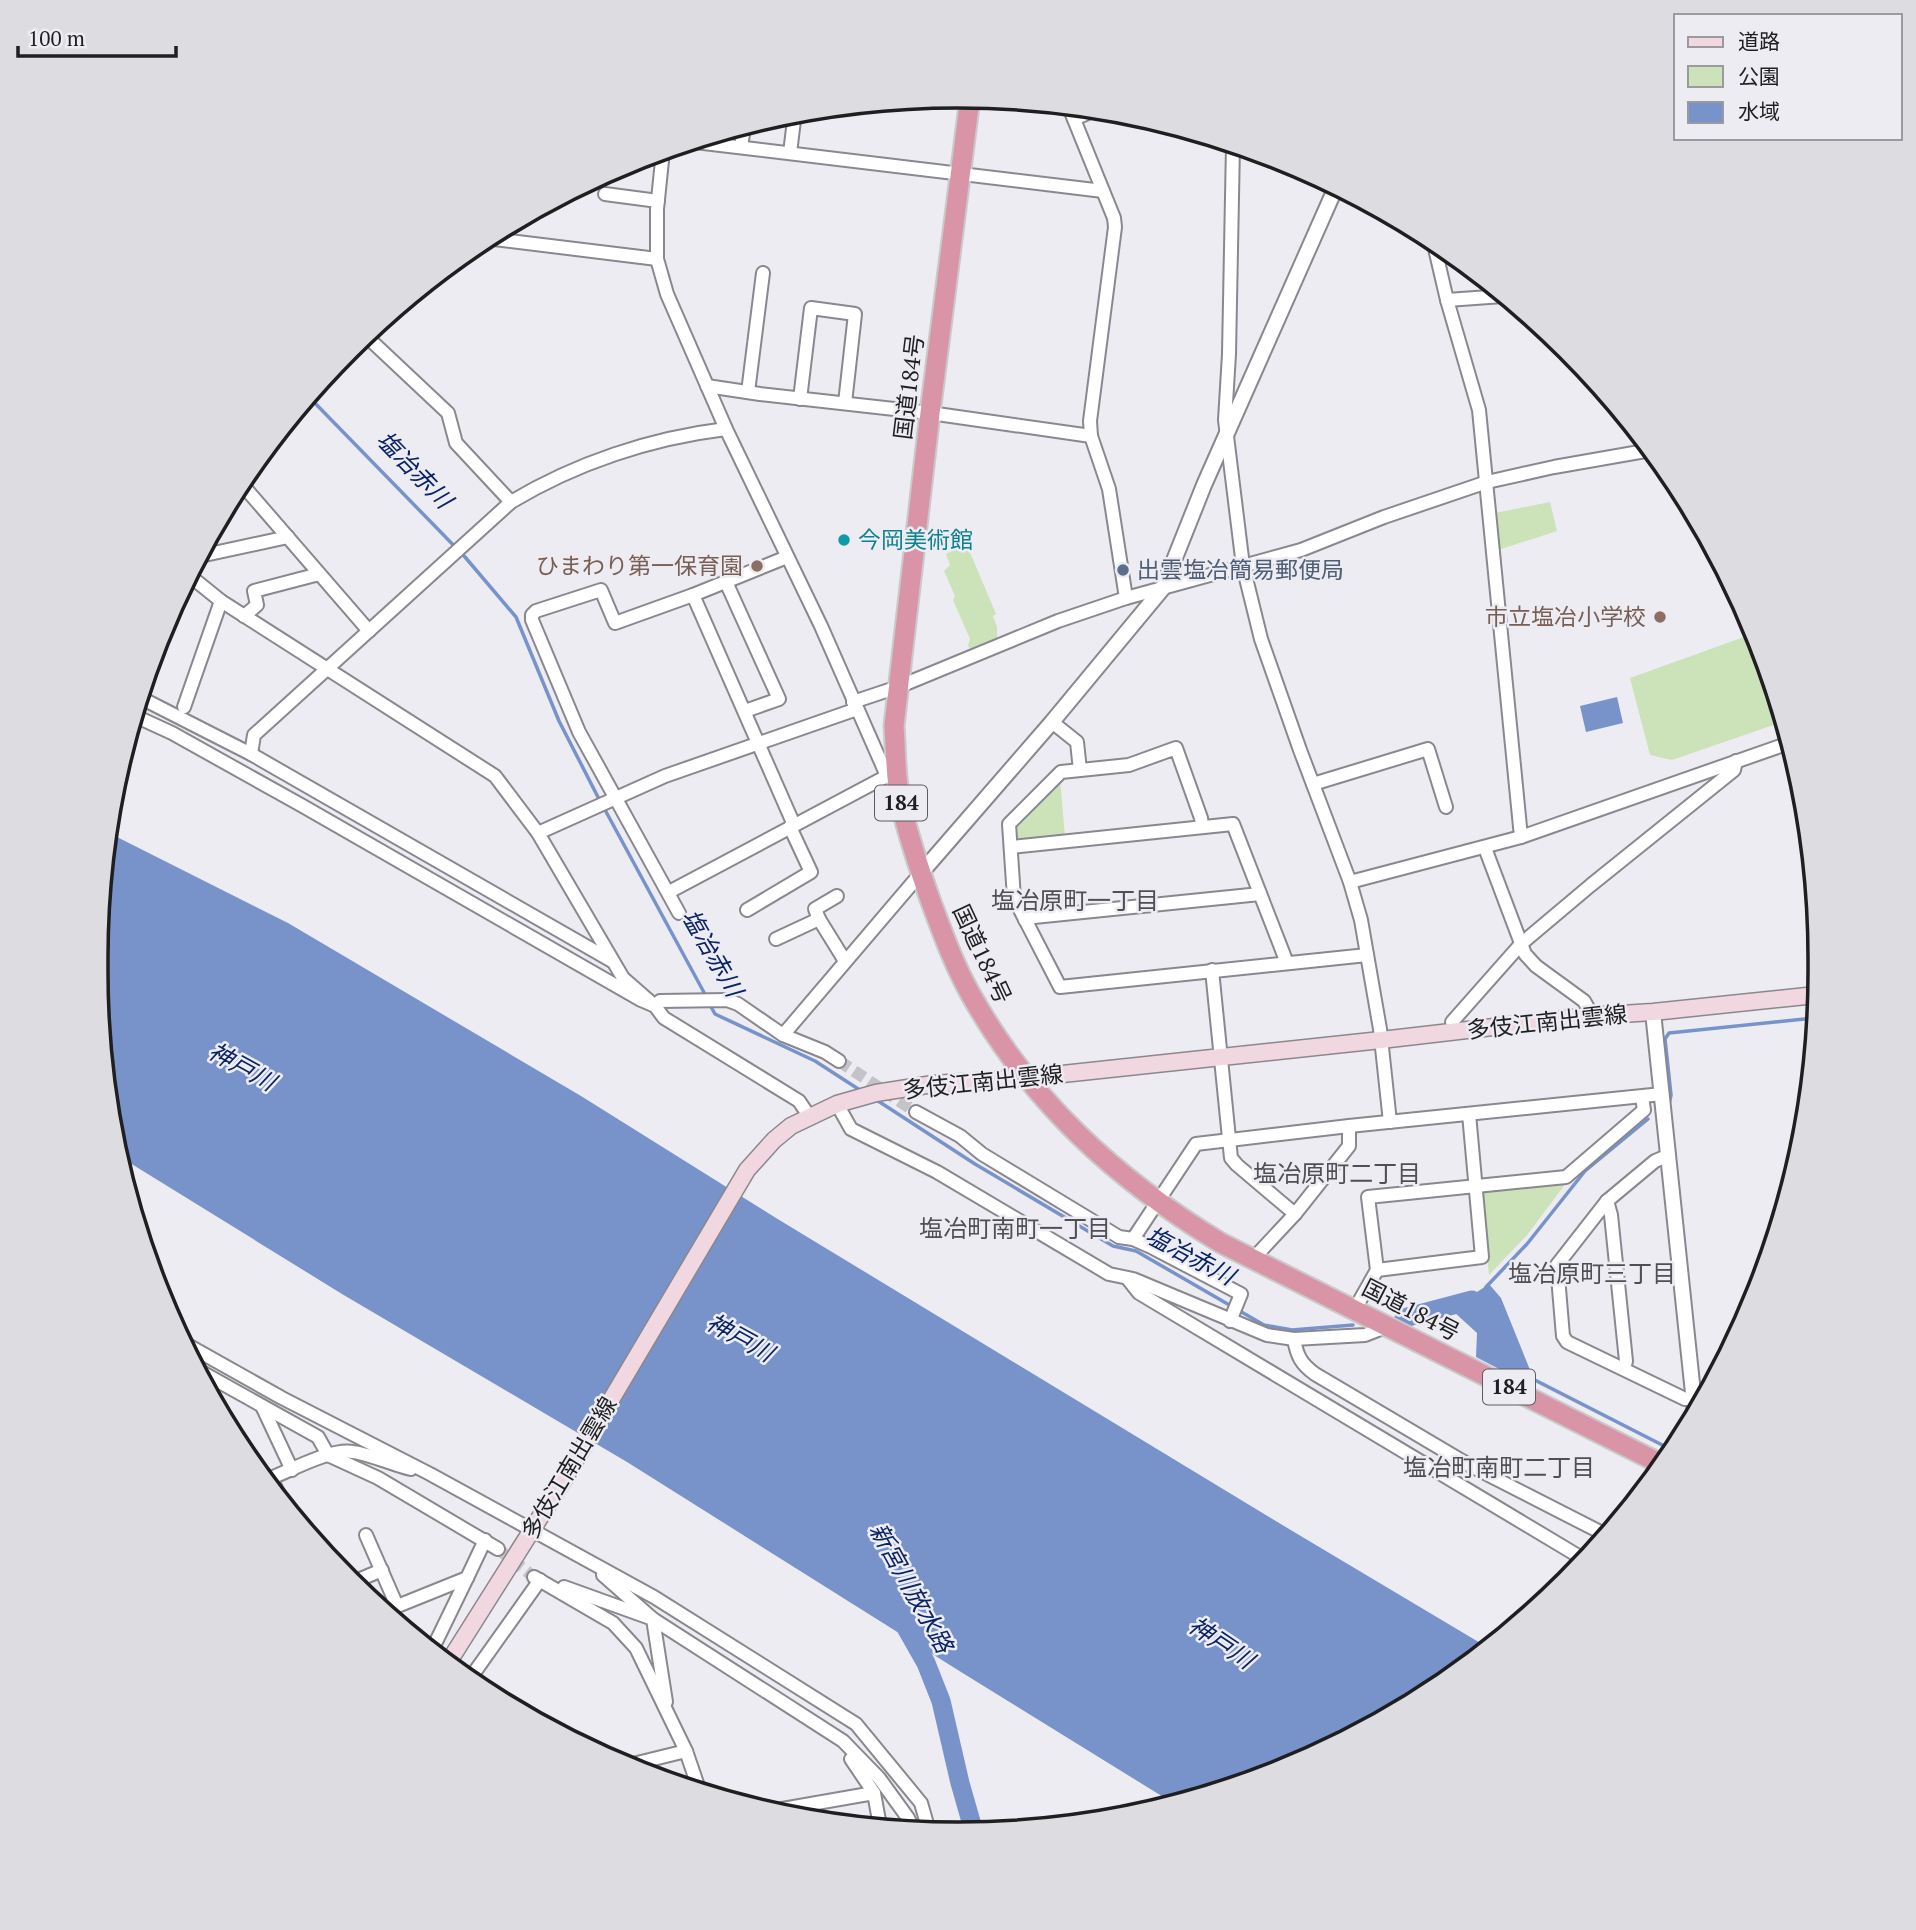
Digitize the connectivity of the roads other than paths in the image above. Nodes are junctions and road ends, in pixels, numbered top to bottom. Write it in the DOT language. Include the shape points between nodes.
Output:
graph roads {
  1 [pos="969,108"];
  2 [pos="1072,117"];
  3 [pos="793,125"];
  4 [pos="743,136"];
  5 [pos="714,145"];
  6 [pos="741,148"];
  7 [pos="790,153"];
  8 [pos="1233,155"];
  9 [pos="662,162"];
  10 [pos="961,174"];
  11 [pos="1103,191"];
  12 [pos="605,194"];
  13 [pos="1332,195"];
  14 [pos="658,201"];
  15 [pos="504,240"];
  16 [pos="1437,257"];
  17 [pos="657,259"];
  18 [pos="763,273"];
  19 [pos="1491,297"];
  20 [pos="1447,300"];
  21 [pos="373,342"];
  22 [pos="707,386"];
  23 [pos="748,392"];
  24 [pos="800,398"];
  25 [pos="845,403"];
  26 [pos="930,413"];
  27 [pos="726,429"];
  28 [pos="1091,436"];
  29 [pos="1227,436"];
  30 [pos="1640,452"];
  31 [pos="1487,482"];
  32 [pos="248,492"];
  33 [pos="511,502"];
  34 [pos="288,537"];
  35 [pos="211,554"];
  36 [pos="787,557"];
  37 [pos="1243,566"];
  38 [pos="319,574"];
  39 [pos="196,581"];
  40 [pos="726,582"];
  41 [pos="1163,588"];
  42 [pos="693,595"];
  43 [pos="1126,598"];
  44 [pos="221,601"];
  45 [pos="244,616"];
  46 [pos="369,631"];
  47 [pos="328,669"];
  48 [pos="898,687"];
  49 [pos="149,702"];
  50 [pos="855,706"];
  51 [pos="184,707"];
  52 [pos="745,711"];
  53 [pos="143,720"];
  54 [pos="1052,722"];
  55 [pos="758,743"];
  56 [pos="1781,746"];
  57 [pos="251,754"];
  58 [pos="1736,761"];
  59 [pos="1080,771"];
  60 [pos="892,776"];
  61 [pos="1313,784"];
  62 [pos="615,798"];
  63 [pos="1446,807"];
  64 [pos="792,826"];
  65 [pos="1202,826"];
  66 [pos="538,833"];
  67 [pos="1521,837"];
  68 [pos="1011,847"];
  69 [pos="1485,848"];
  70 [pos="921,873"];
  71 [pos="1350,882"];
  72 [pos="669,892"];
  73 [pos="1260,894"];
  74 [pos="837,896"];
  75 [pos="747,910"];
  76 [pos="680,914"];
  77 [pos="819,919"];
  78 [pos="1026,920"];
  79 [pos="776,939"];
  80 [pos="1521,944"];
  81 [pos="1367,955"];
  82 [pos="612,961"];
  83 [pos="845,961"];
  84 [pos="1287,964"];
  85 [pos="1212,970"];
  86 [pos="1807,996"];
  87 [pos="655,1006"];
  88 [pos="1653,1012"];
  89 [pos="1589,1016"];
  90 [pos="1452,1022"];
  91 [pos="783,1035"];
  92 [pos="1381,1040"];
  93 [pos="1221,1057"];
  94 [pos="839,1061"];
  95 [pos="1025,1078"];
  96 [pos="1662,1094"];
  97 [pos="1642,1097"];
  98 [pos="837,1104"];
  99 [pos="916,1112"];
  100 [pos="1469,1114"];
  101 [pos="809,1116"];
  102 [pos="1390,1122"];
  103 [pos="1349,1126"];
  104 [pos="1230,1139"];
  105 [pos="1669,1156"];
  106 [pos="1475,1186"];
  107 [pos="1607,1201"];
  108 [pos="1157,1202"];
  109 [pos="1295,1214"];
  110 [pos="1133,1239"];
  111 [pos="1253,1259"];
  112 [pos="1377,1270"];
  113 [pos="1127,1278"];
  114 [pos="1355,1309"];
  115 [pos="1234,1311"];
  116 [pos="1388,1326"];
  117 [pos="1294,1339"];
  118 [pos="197,1350"];
  119 [pos="1624,1369"];
  120 [pos="212,1378"];
  121 [pos="1694,1397"];
  122 [pos="1690,1403"];
  123 [pos="262,1406"];
  124 [pos="328,1455"];
  125 [pos="1653,1460"];
  126 [pos="292,1470"];
  127 [pos="430,1474"];
  128 [pos="275,1476"];
  129 [pos="532,1531"];
  130 [pos="1598,1531"];
  131 [pos="366,1535"];
  132 [pos="485,1540"];
  133 [pos="498,1549"];
  134 [pos="1576,1555"];
  135 [pos="587,1560"];
  136 [pos="382,1570"];
  137 [pos="363,1578"];
  138 [pos="467,1578"];
  139 [pos="540,1580"];
  140 [pos="390,1603"];
  141 [pos="394,1608"];
  142 [pos="653,1619"];
  143 [pos="436,1642"];
  144 [pos="453,1655"];
  145 [pos="476,1671"];
  146 [pos="669,1718"];
  147 [pos="843,1741"];
  148 [pos="686,1751"];
  149 [pos="645,1761"];
  150 [pos="695,1779"];
  151 [pos="874,1793"];
  152 [pos="799,1806"];
  153 [pos="878,1817"];
  154 [pos="909,1820"];
  155 [pos="926,1821"];
  1 -- 10 [label="highway, 国道184号 / 184"];
  2 -- 11 [label="street"];
  3 -- 7 [label="street"];
  4 -- 6 [label="street"];
  5 -- 6 [label="street"];
  6 -- 7 [label="street"];
  7 -- 10 [label="street"];
  8 -- 29 [label="street"];
  9 -- 14 [label="street"];
  10 -- 11 [label="street"];
  10 -- 26 [label="highway, 国道184号 / 184"];
  11 -- 28 [label="street" via="1115,227"];
  12 -- 14 [label="street"];
  13 -- 29 [label="street"];
  14 -- 17 [label="street"];
  15 -- 17 [label="street"];
  16 -- 20 [label="street"];
  17 -- 22 [label="street" via="667,294"];
  18 -- 23 [label="street"];
  19 -- 20 [label="street"];
  20 -- 31 [label="street" via="1479,410"];
  21 -- 33 [label="street" via="448,413 456,443"];
  22 -- 23 [label="street"];
  22 -- 27 [label="street"];
  23 -- 24 [label="street"];
  24 -- 25 [label="street"];
  24 -- 25 [label="street" via="811,308 855,314"];
  25 -- 26 [label="street"];
  26 -- 28 [label="street"];
  26 -- 48 [label="highway, 国道184号 / 184"];
  27 -- 33 [label="street" via="597,459"];
  27 -- 36 [label="street"];
  28 -- 43 [label="street" via="1109,489"];
  29 -- 37 [label="street"];
  29 -- 41 [label="street"];
  30 -- 31 [label="street"];
  31 -- 37 [label="street" via="1301,550"];
  31 -- 67 [label="street"];
  32 -- 34 [label="street"];
  33 -- 46 [label="street"];
  34 -- 35 [label="street"];
  34 -- 38 [label="street"];
  36 -- 40 [label="street"];
  36 -- 50 [label="street"];
  37 -- 41 [label="street"];
  37 -- 61 [label="street" via="1261,639"];
  38 -- 45 [label="street" via="254,591 257,605"];
  38 -- 46 [label="street"];
  39 -- 44 [label="street"];
  40 -- 42 [label="street"];
  40 -- 52 [label="street" via="779,699"];
  41 -- 43 [label="street"];
  41 -- 54 [label="street"];
  42 -- 52 [label="street"];
  42 -- 62 [label="street" via="615,623 601,590 533,615 579,732"];
  43 -- 48 [label="street"];
  44 -- 45 [label="street"];
  44 -- 51 [label="street"];
  45 -- 47 [label="street"];
  46 -- 47 [label="street"];
  47 -- 57 [label="street" via="254,735"];
  47 -- 66 [label="street" via="495,776"];
  48 -- 50 [label="street"];
  48 -- 60 [label="highway, 国道184号 / 184"];
  49 -- 57 [label="street"];
  50 -- 55 [label="street"];
  50 -- 60 [label="street"];
  52 -- 55 [label="street"];
  53 -- 87 [label="street"];
  54 -- 59 [label="street" via="1077,741"];
  54 -- 70 [label="street"];
  55 -- 62 [label="street"];
  55 -- 64 [label="street"];
  56 -- 58 [label="street"];
  57 -- 82 [label="street"];
  58 -- 67 [label="street"];
  58 -- 80 [label="street" via="1734,770"];
  59 -- 65 [label="street" via="1129,765 1176,748"];
  59 -- 68 [label="street" via="1061,772 1009,824"];
  60 -- 64 [label="street"];
  60 -- 70 [label="highway, 国道184号 / 184"];
  61 -- 63 [label="street" via="1428,749"];
  61 -- 71 [label="street"];
  62 -- 66 [label="street"];
  62 -- 72 [label="street"];
  64 -- 72 [label="street"];
  64 -- 75 [label="street" via="811,872"];
  65 -- 68 [label="street"];
  65 -- 73 [label="street" via="1233,824"];
  66 -- 82 [label="street"];
  67 -- 69 [label="street"];
  68 -- 78 [label="street" via="1014,898"];
  69 -- 71 [label="street"];
  69 -- 80 [label="street"];
  70 -- 83 [label="street"];
  70 -- 95 [label="highway, 国道184号 / 184" via="970,994"];
  71 -- 81 [label="street"];
  72 -- 76 [label="street"];
  73 -- 78 [label="street"];
  73 -- 84 [label="street"];
  74 -- 77 [label="street" via="815,909"];
  77 -- 79 [label="street"];
  77 -- 83 [label="street"];
  78 -- 85 [label="street" via="1060,987"];
  80 -- 89 [label="street" via="1536,966 1584,1001"];
  80 -- 90 [label="street"];
  81 -- 84 [label="street"];
  81 -- 92 [label="street"];
  82 -- 87 [label="street" via="623,978"];
  83 -- 91 [label="street"];
  84 -- 85 [label="street"];
  85 -- 93 [label="street"];
  86 -- 88 [label="main road, 多伎江南出雲線"];
  87 -- 91 [label="street" via="660,1001 727,1000"];
  87 -- 101 [label="street" via="664,1018 799,1101"];
  88 -- 89 [label="main road, 多伎江南出雲線"];
  88 -- 96 [label="street"];
  89 -- 92 [label="main road, 多伎江南出雲線"];
  91 -- 94 [label="street"];
  92 -- 93 [label="main road, 多伎江南出雲線"];
  92 -- 102 [label="street"];
  93 -- 95 [label="main road, 多伎江南出雲線"];
  93 -- 104 [label="street"];
  95 -- 98 [label="main road, 多伎江南出雲線" via="933,1084"];
  95 -- 108 [label="highway, 国道184号 / 184" via="1093,1149"];
  96 -- 97 [label="street"];
  96 -- 105 [label="street"];
  97 -- 100 [label="street"];
  97 -- 106 [label="street" via="1644,1111 1566,1177"];
  98 -- 101 [label="main road, 多伎江南出雲線"];
  98 -- 113 [label="street" via="851,1129 937,1172 1109,1274"];
  99 -- 110 [label="street" via="1119,1237"];
  100 -- 102 [label="street"];
  100 -- 106 [label="street"];
  101 -- 129 [label="main road, 多伎江南出雲線" via="774,1140 747,1170"];
  102 -- 103 [label="street"];
  103 -- 104 [label="street"];
  103 -- 109 [label="street" via="1349,1146"];
  104 -- 108 [label="street" via="1196,1144"];
  104 -- 109 [label="street" via="1231,1158 1237,1165"];
  105 -- 107 [label="street" via="1655,1161"];
  105 -- 121 [label="street"];
  106 -- 112 [label="street" via="1482,1257"];
  106 -- 112 [label="street" via="1368,1197"];
  107 -- 119 [label="street"];
  107 -- 119 [label="street" via="1557,1265 1563,1336"];
  108 -- 110 [label="street"];
  108 -- 111 [label="highway, 国道184号 / 184"];
  109 -- 111 [label="street"];
  110 -- 115 [label="street" via="1241,1294"];
  111 -- 114 [label="highway, 国道184号 / 184"];
  112 -- 114 [label="street"];
  113 -- 115 [label="street"];
  113 -- 134 [label="street" via="1139,1293"];
  114 -- 116 [label="highway, 国道184号 / 184"];
  115 -- 117 [label="street" via="1268,1335"];
  116 -- 117 [label="street" via="1365,1335"];
  116 -- 125 [label="highway, 国道184号 / 184"];
  117 -- 130 [label="street" via="1297,1356 1315,1374 1468,1464"];
  118 -- 127 [label="street"];
  119 -- 122 [label="street"];
  120 -- 123 [label="street"];
  123 -- 124 [label="street" via="318,1437"];
  123 -- 126 [label="street"];
  124 -- 126 [label="street"];
  124 -- 127 [label="street" via="355,1452"];
  124 -- 132 [label="street" via="378,1478"];
  126 -- 128 [label="street"];
  127 -- 129 [label="street"];
  129 -- 135 [label="street"];
  129 -- 144 [label="main road, 多伎江南出雲線"];
  131 -- 136 [label="street"];
  132 -- 133 [label="street"];
  132 -- 138 [label="street"];
  135 -- 142 [label="street"];
  135 -- 155 [label="street" via="856,1724 921,1803"];
  136 -- 137 [label="street"];
  136 -- 140 [label="street"];
  138 -- 141 [label="street"];
  138 -- 143 [label="street"];
  139 -- 142 [label="street" via="534,1577"];
  139 -- 145 [label="street"];
  139 -- 146 [label="street" via="613,1623 636,1648"];
  142 -- 146 [label="street"];
  142 -- 147 [label="street"];
  146 -- 148 [label="street"];
  147 -- 151 [label="street"];
  147 -- 154 [label="street" via="879,1778"];
  148 -- 149 [label="street"];
  148 -- 150 [label="street"];
  151 -- 152 [label="street"];
  151 -- 153 [label="street"];
}
